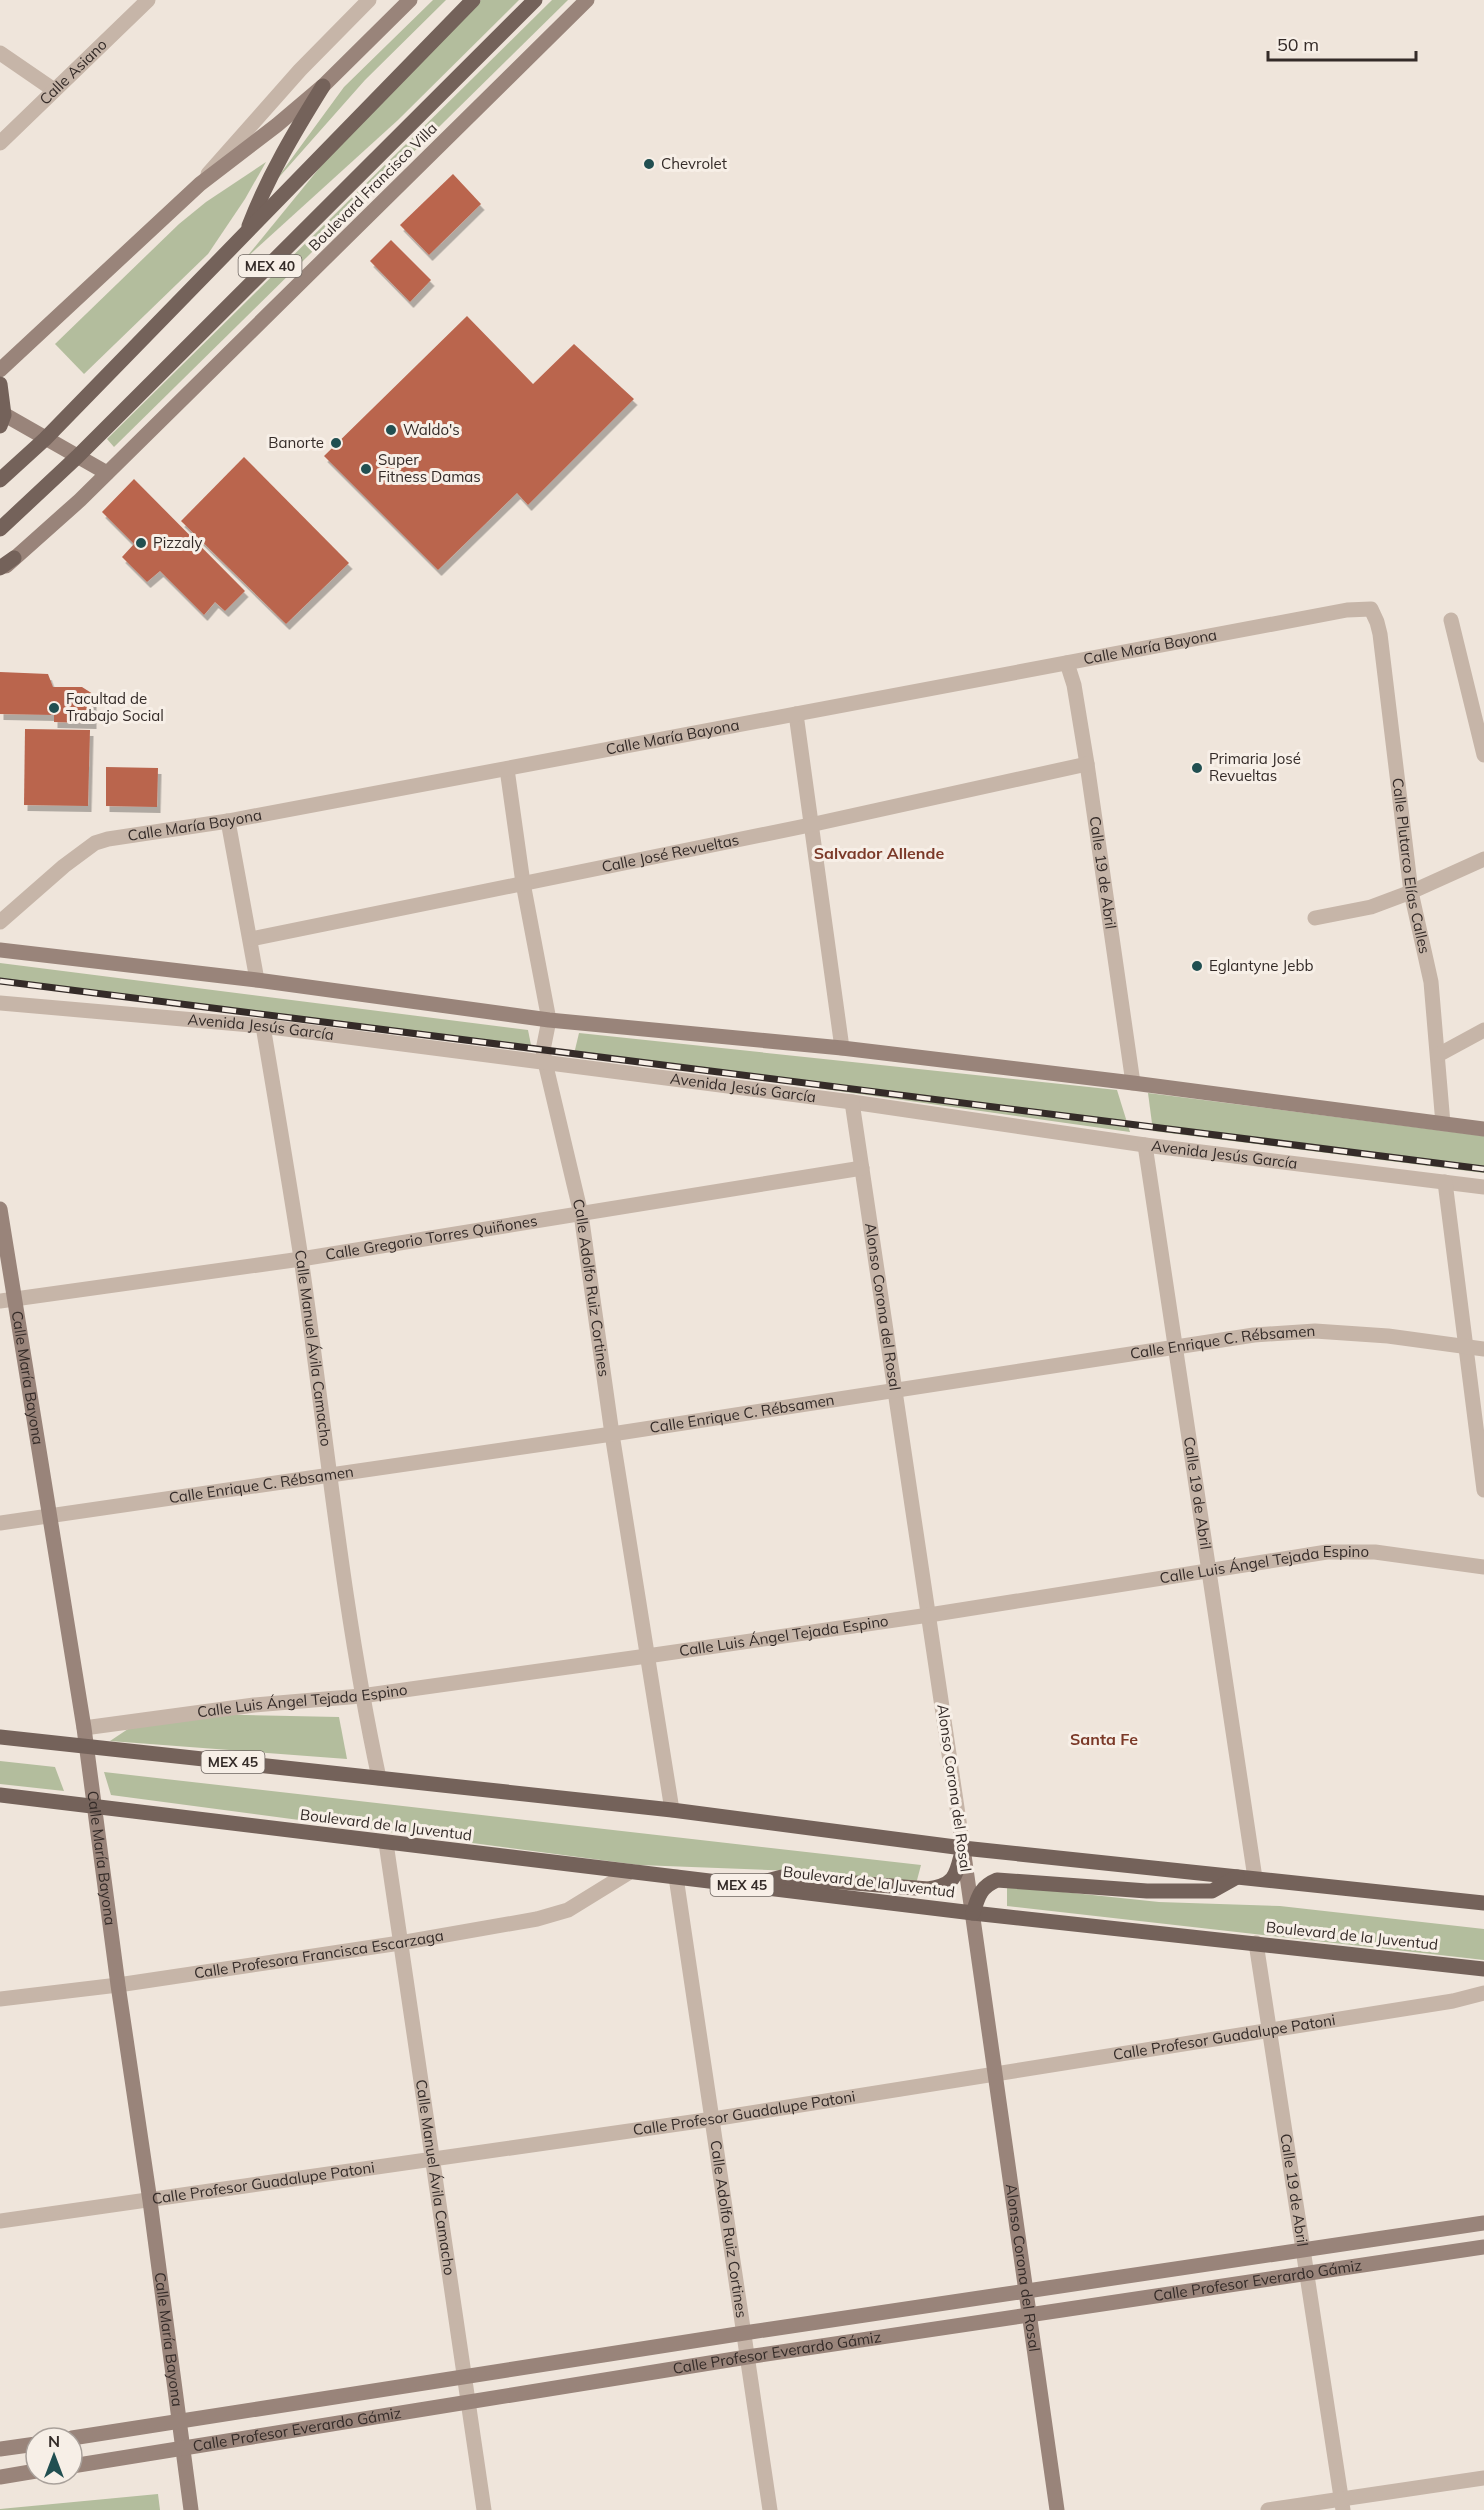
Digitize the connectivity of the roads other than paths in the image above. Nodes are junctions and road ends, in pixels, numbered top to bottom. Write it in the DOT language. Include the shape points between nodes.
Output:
graph roads {
  1 [pos="148,0"];
  2 [pos="369,0"];
  3 [pos="410,0"];
  4 [pos="473,0"];
  5 [pos="536,0"];
  6 [pos="587,0"];
  7 [pos="0,53"];
  8 [pos="323,86"];
  9 [pos="54,90"];
  10 [pos="0,143"];
  11 [pos="200,184"];
  12 [pos="246,233"];
  13 [pos="0,370"];
  14 [pos="0,384"];
  15 [pos="1,418"];
  16 [pos="45,439"];
  17 [pos="77,457"];
  18 [pos="107,473"];
  19 [pos="0,480"];
  20 [pos="0,529"];
  21 [pos="14,558"];
  22 [pos="0,570"];
  23 [pos="1371,609"];
  24 [pos="1451,620"];
  25 [pos="1067,663"];
  26 [pos="796,714"];
  27 [pos="1484,755"];
  28 [pos="1087,764"];
  29 [pos="507,769"];
  30 [pos="228,821"];
  31 [pos="810,825"];
  32 [pos="1484,859"];
  33 [pos="523,883"];
  34 [pos="1411,892"];
  35 [pos="1315,918"];
  36 [pos="0,922"];
  37 [pos="251,939"];
  38 [pos="0,950"];
  39 [pos="257,980"];
  40 [pos="0,1003"];
  41 [pos="549,1020"];
  42 [pos="263,1026"];
  43 [pos="1484,1030"];
  44 [pos="842,1048"];
  45 [pos="1438,1055"];
  46 [pos="545,1062"];
  47 [pos="1133,1083"];
  48 [pos="852,1102"];
  49 [pos="1443,1124"];
  50 [pos="1484,1129"];
  51 [pos="1145,1145"];
  52 [pos="862,1168"];
  53 [pos="1445,1182"];
  54 [pos="1484,1187"];
  55 [pos="0,1209"];
  56 [pos="581,1214"];
  57 [pos="301,1259"];
  58 [pos="7,1299"];
  59 [pos="1175,1346"];
  60 [pos="1466,1347"];
  61 [pos="1484,1349"];
  62 [pos="895,1390"];
  63 [pos="612,1434"];
  64 [pos="328,1475"];
  65 [pos="1484,1490"];
  66 [pos="50,1516"];
  67 [pos="0,1523"];
  68 [pos="1484,1567"];
  69 [pos="1208,1569"];
  70 [pos="928,1615"];
  71 [pos="647,1656"];
  72 [pos="362,1696"];
  73 [pos="84,1728"];
  74 [pos="0,1737"];
  75 [pos="86,1746"];
  76 [pos="379,1778"];
  77 [pos="0,1795"];
  78 [pos="95,1806"];
  79 [pos="672,1810"];
  80 [pos="386,1843"];
  81 [pos="963,1848"];
  82 [pos="628,1872"];
  83 [pos="676,1877"];
  84 [pos="1238,1877"];
  85 [pos="1255,1878"];
  86 [pos="747,1886"];
  87 [pos="1484,1903"];
  88 [pos="973,1913"];
  89 [pos="400,1943"];
  90 [pos="1256,1943"];
  91 [pos="1484,1969"];
  92 [pos="118,1985"];
  93 [pos="1484,1993"];
  94 [pos="0,2000"];
  95 [pos="1269,2031"];
  96 [pos="996,2074"];
  97 [pos="712,2119"];
  98 [pos="432,2160"];
  99 [pos="150,2201"];
  100 [pos="0,2221"];
  101 [pos="1484,2223"];
  102 [pos="1484,2247"];
  103 [pos="1303,2250"];
  104 [pos="1306,2272"];
  105 [pos="1027,2291"];
  106 [pos="1030,2315"];
  107 [pos="744,2333"];
  108 [pos="747,2357"];
  109 [pos="464,2376"];
  110 [pos="468,2400"];
  111 [pos="179,2422"];
  112 [pos="84,2436"];
  113 [pos="24,2446"];
  114 [pos="0,2449"];
  115 [pos="182,2449"];
  116 [pos="84,2464"];
  117 [pos="24,2473"];
  118 [pos="0,2477"];
  119 [pos="1484,2478"];
  120 [pos="1342,2505"];
  121 [pos="191,2510"];
  122 [pos="484,2510"];
  123 [pos="770,2510"];
  124 [pos="1057,2510"];
  125 [pos="1268,2510"];
  1 -- 9 [label="street, Calle Asiano"];
  2 -- 11 [label="street" via="300,70"];
  3 -- 8 [label="street"];
  4 -- 12 [label="main road, MEX 40"];
  5 -- 17 [label="main road, Boulevard Francisco Villa / MEX 40"];
  6 -- 18 [label="street, Boulevard Francisco Villa"];
  7 -- 9 [label="street"];
  8 -- 11 [label="street"];
  8 -- 12 [label="main road" via="279,159"];
  9 -- 10 [label="street, Calle Asiano"];
  11 -- 13 [label="street"];
  12 -- 16 [label="main road, MEX 40"];
  14 -- 15 [label="main road"];
  15 -- 16 [label="street"];
  16 -- 17 [label="street"];
  16 -- 19 [label="main road, MEX 40"];
  17 -- 18 [label="street"];
  17 -- 20 [label="main road, Boulevard Francisco Villa / MEX 40"];
  18 -- 21 [label="street, Boulevard Francisco Villa"];
  21 -- 22 [label="main road"];
  23 -- 25 [label="street, Calle María Bayona" via="1347,610"];
  23 -- 34 [label="street, Calle Plutarco Elías Calles" via="1380,634"];
  24 -- 27 [label="street"];
  25 -- 26 [label="street, Calle María Bayona"];
  25 -- 28 [label="street, Calle 19 de Abril"];
  26 -- 29 [label="street, Calle María Bayona"];
  26 -- 31 [label="street"];
  28 -- 31 [label="street, Calle José Revueltas"];
  28 -- 47 [label="street, Calle 19 de Abril"];
  29 -- 30 [label="street, Calle María Bayona"];
  29 -- 33 [label="street, Calle Adolfo Ruiz Cortines"];
  30 -- 36 [label="street, Calle María Bayona" via="95,843"];
  30 -- 37 [label="street"];
  31 -- 33 [label="street, Calle José Revueltas"];
  31 -- 44 [label="street"];
  32 -- 34 [label="street"];
  33 -- 37 [label="street, Calle José Revueltas"];
  33 -- 41 [label="street, Calle Adolfo Ruiz Cortines"];
  34 -- 35 [label="street" via="1371,907"];
  34 -- 45 [label="street, Calle Plutarco Elías Calles" via="1431,982"];
  37 -- 39 [label="street"];
  38 -- 39 [label="street"];
  39 -- 41 [label="street"];
  40 -- 42 [label="street, Avenida Jesús García"];
  41 -- 44 [label="street"];
  41 -- 46 [label="street, Calle Adolfo Ruiz Cortines" via="543,1050"];
  42 -- 46 [label="street, Avenida Jesús García"];
  42 -- 57 [label="street, Calle Manuel Ávila Camacho"];
  43 -- 45 [label="street"];
  44 -- 47 [label="street"];
  45 -- 49 [label="street, Calle Plutarco Elías Calles"];
  46 -- 48 [label="street, Avenida Jesús García"];
  46 -- 56 [label="street, Calle Adolfo Ruiz Cortines"];
  47 -- 49 [label="street"];
  48 -- 51 [label="street, Avenida Jesús García"];
  48 -- 52 [label="street, Alonso Corona del Rosal"];
  49 -- 50 [label="street"];
  51 -- 53 [label="street, Avenida Jesús García"];
  51 -- 59 [label="street, Calle 19 de Abril"];
  52 -- 56 [label="street, Calle Gregorio Torres Quiñones"];
  52 -- 62 [label="street, Alonso Corona del Rosal"];
  53 -- 54 [label="street, Avenida Jesús García"];
  53 -- 60 [label="street"];
  55 -- 58 [label="street, Calle María Bayona"];
  56 -- 57 [label="street, Calle Gregorio Torres Quiñones"];
  56 -- 63 [label="street, Calle Adolfo Ruiz Cortines"];
  57 -- 58 [label="street, Calle Gregorio Torres Quiñones"];
  57 -- 64 [label="street, Calle Manuel Ávila Camacho"];
  58 -- 66 [label="street, Calle María Bayona"];
  59 -- 60 [label="street, Calle Enrique C. Rébsamen" via="1315,1331"];
  59 -- 62 [label="street, Calle Enrique C. Rébsamen"];
  59 -- 69 [label="street, Calle 19 de Abril"];
  60 -- 61 [label="street, Calle Enrique C. Rébsamen"];
  60 -- 65 [label="street"];
  62 -- 63 [label="street, Calle Enrique C. Rébsamen"];
  62 -- 70 [label="street, Alonso Corona del Rosal"];
  63 -- 64 [label="street, Calle Enrique C. Rébsamen"];
  63 -- 71 [label="street, Calle Adolfo Ruiz Cortines"];
  64 -- 66 [label="street, Calle Enrique C. Rébsamen"];
  64 -- 72 [label="street, Calle Manuel Ávila Camacho"];
  66 -- 67 [label="street, Calle Enrique C. Rébsamen"];
  66 -- 73 [label="street, Calle María Bayona"];
  68 -- 69 [label="street, Calle Luis Ángel Tejada Espino" via="1375,1552 1328,1552"];
  69 -- 70 [label="street, Calle Luis Ángel Tejada Espino"];
  69 -- 85 [label="street, Calle 19 de Abril"];
  70 -- 71 [label="street, Calle Luis Ángel Tejada Espino"];
  70 -- 81 [label="street, Alonso Corona del Rosal"];
  71 -- 72 [label="street, Calle Luis Ángel Tejada Espino"];
  71 -- 79 [label="street, Calle Adolfo Ruiz Cortines"];
  72 -- 73 [label="street, Calle Luis Ángel Tejada Espino"];
  72 -- 76 [label="street, Calle Manuel Ávila Camacho"];
  73 -- 75 [label="street, Calle María Bayona"];
  74 -- 75 [label="main road, MEX 45"];
  75 -- 76 [label="main road, MEX 45"];
  75 -- 78 [label="street, Calle María Bayona"];
  76 -- 79 [label="main road, MEX 45"];
  77 -- 78 [label="main road, Boulevard de la Juventud / MEX 45"];
  78 -- 80 [label="main road, Boulevard de la Juventud / MEX 45"];
  78 -- 92 [label="street, Calle María Bayona"];
  79 -- 81 [label="main road, MEX 45"];
  80 -- 82 [label="main road, Boulevard de la Juventud / MEX 45"];
  80 -- 89 [label="street, Calle Manuel Ávila Camacho"];
  81 -- 84 [label="main road, MEX 45"];
  81 -- 86 [label="main road" via="955,1876 945,1887 928,1889 782,1877"];
  81 -- 88 [label="street, Alonso Corona del Rosal"];
  82 -- 83 [label="main road, Boulevard de la Juventud / MEX 45"];
  82 -- 89 [label="street, Calle Profesora Francisca Escarzaga" via="568,1910"];
  83 -- 86 [label="main road, Boulevard de la Juventud / MEX 45"];
  83 -- 97 [label="street, Calle Adolfo Ruiz Cortines"];
  84 -- 85 [label="main road, MEX 45"];
  84 -- 88 [label="main road" via="1212,1891 1147,1891 997,1880 979,1893"];
  85 -- 87 [label="main road, MEX 45"];
  86 -- 88 [label="main road, Boulevard de la Juventud / MEX 45"];
  88 -- 90 [label="main road, Boulevard de la Juventud / MEX 45"];
  88 -- 96 [label="street, Alonso Corona del Rosal"];
  89 -- 92 [label="street, Calle Profesora Francisca Escarzaga"];
  89 -- 98 [label="street, Calle Manuel Ávila Camacho"];
  90 -- 91 [label="main road, Boulevard de la Juventud / MEX 45"];
  90 -- 95 [label="street, Calle 19 de Abril"];
  92 -- 94 [label="street, Calle Profesora Francisca Escarzaga"];
  92 -- 99 [label="street, Calle María Bayona"];
  93 -- 95 [label="street, Calle Profesor Guadalupe Patoni"];
  95 -- 96 [label="street, Calle Profesor Guadalupe Patoni"];
  95 -- 103 [label="street, Calle 19 de Abril"];
  96 -- 97 [label="street, Calle Profesor Guadalupe Patoni"];
  96 -- 105 [label="street, Alonso Corona del Rosal"];
  97 -- 98 [label="street, Calle Profesor Guadalupe Patoni"];
  97 -- 107 [label="street, Calle Adolfo Ruiz Cortines"];
  98 -- 99 [label="street, Calle Profesor Guadalupe Patoni"];
  98 -- 109 [label="street, Calle Manuel Ávila Camacho"];
  99 -- 100 [label="street, Calle Profesor Guadalupe Patoni"];
  99 -- 111 [label="street, Calle María Bayona"];
  101 -- 103 [label="street, Calle Profesor Everardo Gámiz"];
  102 -- 104 [label="street, Calle Profesor Everardo Gámiz"];
  103 -- 104 [label="street, Calle 19 de Abril"];
  103 -- 105 [label="street, Calle Profesor Everardo Gámiz"];
  104 -- 106 [label="street, Calle Profesor Everardo Gámiz"];
  104 -- 120 [label="street, Calle 19 de Abril"];
  105 -- 106 [label="street, Alonso Corona del Rosal"];
  105 -- 107 [label="street, Calle Profesor Everardo Gámiz"];
  106 -- 108 [label="street, Calle Profesor Everardo Gámiz"];
  106 -- 124 [label="street, Alonso Corona del Rosal"];
  107 -- 108 [label="street, Calle Adolfo Ruiz Cortines"];
  107 -- 109 [label="street, Calle Profesor Everardo Gámiz"];
  108 -- 110 [label="street, Calle Profesor Everardo Gámiz"];
  108 -- 123 [label="street, Calle Adolfo Ruiz Cortines"];
  109 -- 110 [label="street, Calle Manuel Ávila Camacho"];
  109 -- 111 [label="street, Calle Profesor Everardo Gámiz"];
  110 -- 115 [label="street, Calle Profesor Everardo Gámiz"];
  110 -- 122 [label="street, Calle Manuel Ávila Camacho"];
  111 -- 112 [label="street, Calle Profesor Everardo Gámiz"];
  111 -- 115 [label="street, Calle María Bayona"];
  113 -- 114 [label="street"];
  115 -- 116 [label="street, Calle Profesor Everardo Gámiz"];
  115 -- 121 [label="street, Calle María Bayona"];
  117 -- 118 [label="street"];
  119 -- 120 [label="street"];
  120 -- 125 [label="street"];
}
